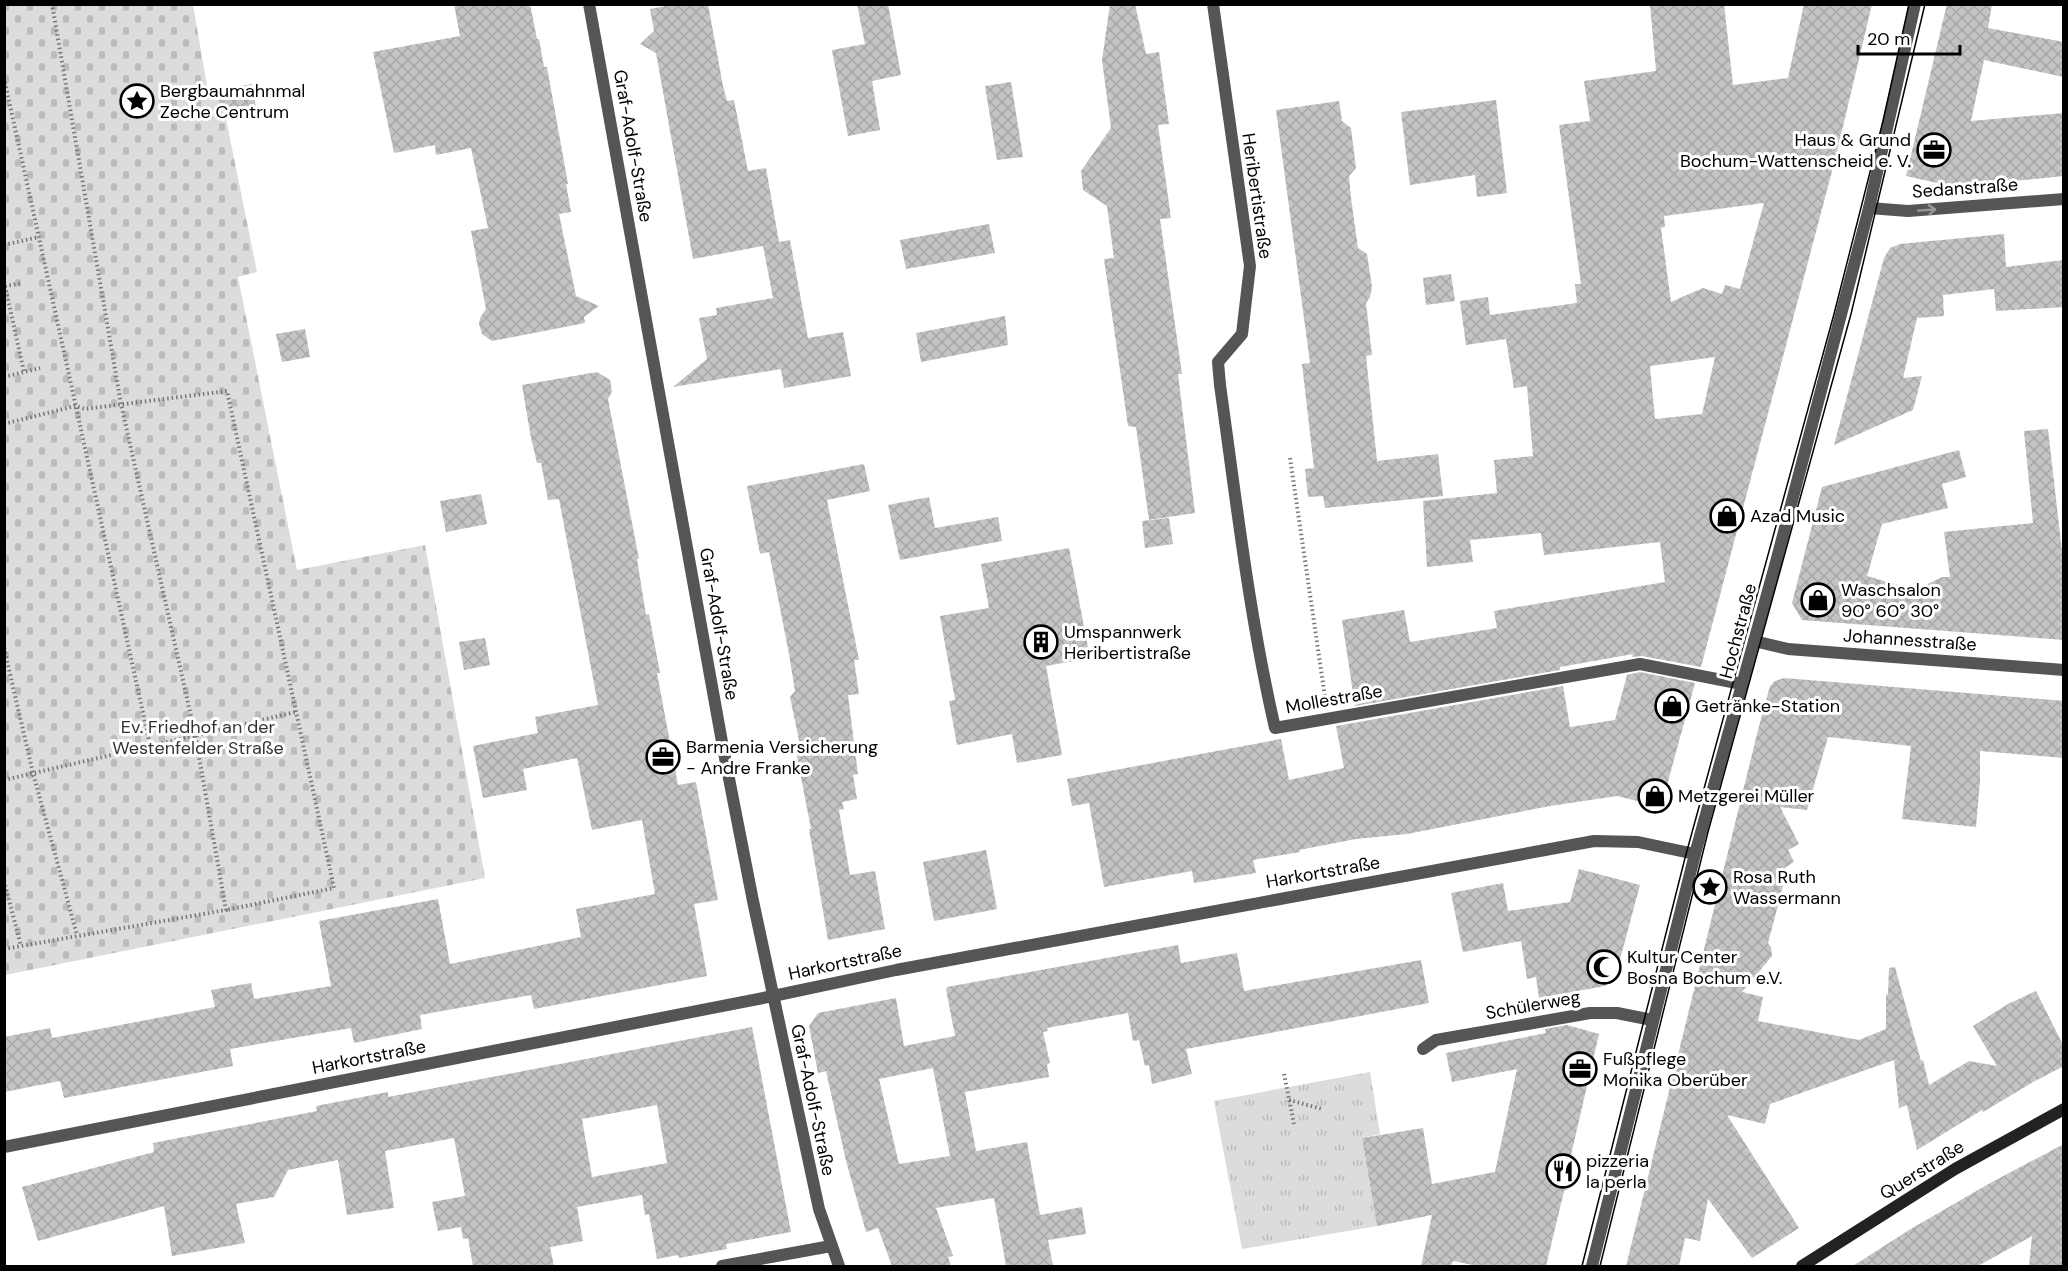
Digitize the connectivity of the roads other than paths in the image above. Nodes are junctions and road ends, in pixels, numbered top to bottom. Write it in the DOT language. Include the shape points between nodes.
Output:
graph roads {
  1 [pos="589,4"];
  2 [pos="1213,4"];
  3 [pos="1915,4"];
  4 [pos="2064,199"];
  5 [pos="1869,208"];
  6 [pos="1220,385"];
  7 [pos="1754,641"];
  8 [pos="2064,670"];
  9 [pos="1742,684"];
  10 [pos="1695,854"];
  11 [pos="772,996"];
  12 [pos="1652,1020"];
  13 [pos="1423,1049"];
  14 [pos="2064,1109"];
  15 [pos="4,1147"];
  16 [pos="831,1246"];
  17 [pos="722,1266"];
  18 [pos="838,1266"];
  19 [pos="1592,1266"];
  20 [pos="1802,1266"];
  1 -- 11 [label="street, Graf-Adolf-Straße" via="724,753"];
  2 -- 6 [label="street, Heribertistraße" via="1250,266 1242,334 1218,362"];
  3 -- 5 [label="street, Hochstraße"];
  5 -- 4 [label="street, Sedanstraße, one-way" via="1908,211"];
  5 -- 7 [label="street, Hochstraße"];
  6 -- 9 [label="street, Mollestraße" via="1244,558 1275,728 1640,664"];
  7 -- 8 [label="street, Johannesstraße" via="1788,649"];
  7 -- 9 [label="street, Hochstraße"];
  9 -- 10 [label="street, Hochstraße"];
  10 -- 11 [label="street, Harkortstraße" via="1638,842 1594,841 896,969"];
  10 -- 12 [label="street, Hochstraße"];
  11 -- 15 [label="street, Harkortstraße"];
  11 -- 16 [label="street, Graf-Adolf-Straße" via="819,1209"];
  12 -- 13 [label="street, Schülerweg" via="1617,1012 1590,1013 1436,1040"];
  12 -- 19 [label="street, Hochstraße"];
  14 -- 20 [label="main road, Querstraße" via="1955,1169"];
  16 -- 17 [label="street"];
  16 -- 18 [label="street, Graf-Adolf-Straße"];
}
